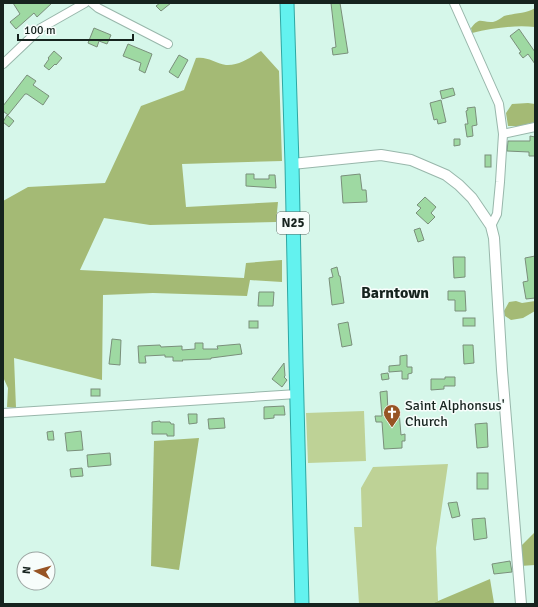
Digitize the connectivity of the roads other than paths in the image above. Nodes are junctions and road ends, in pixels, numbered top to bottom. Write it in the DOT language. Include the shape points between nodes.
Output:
graph roads {
  1 [pos="86,3"];
  2 [pos="92,3"];
  3 [pos="287,3"];
  4 [pos="454,3"];
  5 [pos="168,44"];
  6 [pos="3,64"];
  7 [pos="535,127"];
  8 [pos="503,134"];
  9 [pos="292,164"];
  10 [pos="491,226"];
  11 [pos="297,394"];
  12 [pos="3,413"];
  13 [pos="302,604"];
  14 [pos="521,604"];
  1 -- 6 [label="street" via="41,28"];
  2 -- 5 [label="street"];
  3 -- 9 [label="highway, N25"];
  4 -- 8 [label="street" via="499,104"];
  7 -- 8 [label="street"];
  8 -- 10 [label="street" via="497,214"];
  9 -- 10 [label="street" via="381,155 411,160 446,175 459,185 472,198"];
  9 -- 11 [label="highway, N25"];
  10 -- 14 [label="street" via="494,238"];
  11 -- 12 [label="street"];
  11 -- 13 [label="highway, N25"];
}
